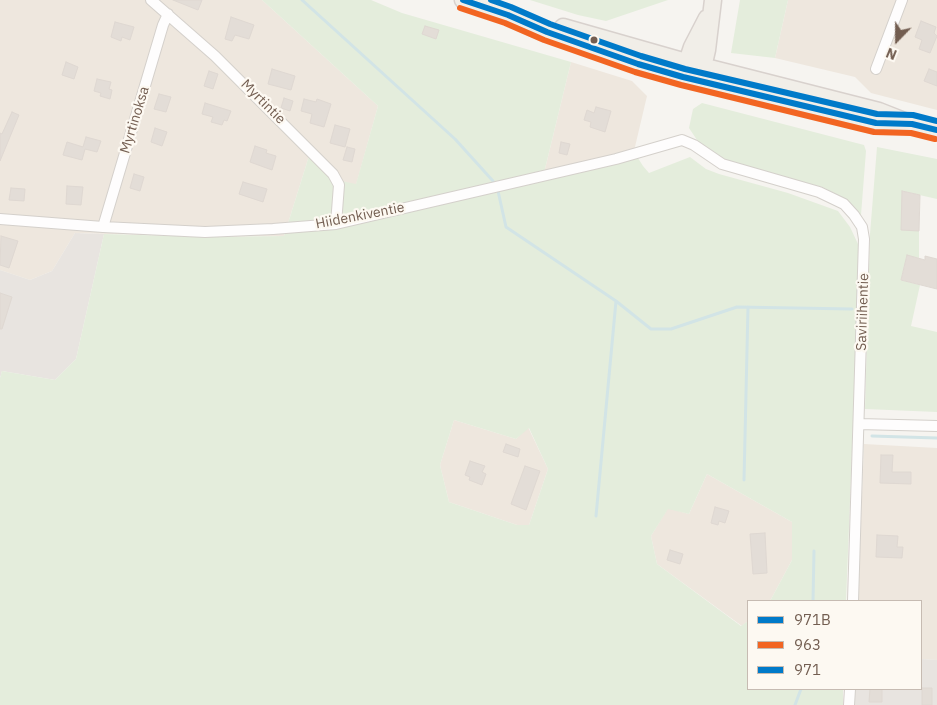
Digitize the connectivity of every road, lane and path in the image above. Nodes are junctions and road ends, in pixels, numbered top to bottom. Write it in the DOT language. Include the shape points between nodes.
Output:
graph roads {
  1 [pos="151,0"];
  2 [pos="462,0"];
  3 [pos="902,0"];
  4 [pos="712,5"];
  5 [pos="168,14"];
  6 [pos="876,69"];
  7 [pos="685,70"];
  8 [pos="701,74"];
  9 [pos="937,130"];
  10 [pos="682,140"];
  11 [pos="0,219"];
  12 [pos="336,224"];
  13 [pos="103,227"];
  14 [pos="859,424"];
  15 [pos="937,426"];
  16 [pos="853,600"];
  17 [pos="850,690"];
  18 [pos="849,705"];
  1 -- 5 [label="street, Myrtintie"];
  2 -- 7 [label="main road" via="508,15 550,23"];
  3 -- 6 [label="street"];
  4 -- 7 [label="main road"];
  4 -- 8 [label="main road"];
  5 -- 12 [label="street, Myrtintie" via="221,61 333,174 339,185"];
  5 -- 13 [label="street, Myrtinoksa"];
  7 -- 8 [label="main road"];
  8 -- 9 [label="main road" via="879,111"];
  10 -- 12 [label="street, Hiidenkiventie" via="616,159"];
  10 -- 14 [label="street, Saviriihentie" via="722,164 832,198 844,204 862,227 865,263"];
  11 -- 13 [label="street, Hiidenkiventie"];
  12 -- 13 [label="street, Hiidenkiventie" via="205,232"];
  14 -- 15 [label="street"];
  14 -- 16 [label="street, Saviriihentie"];
  17 -- 18 [label="street"];
}
